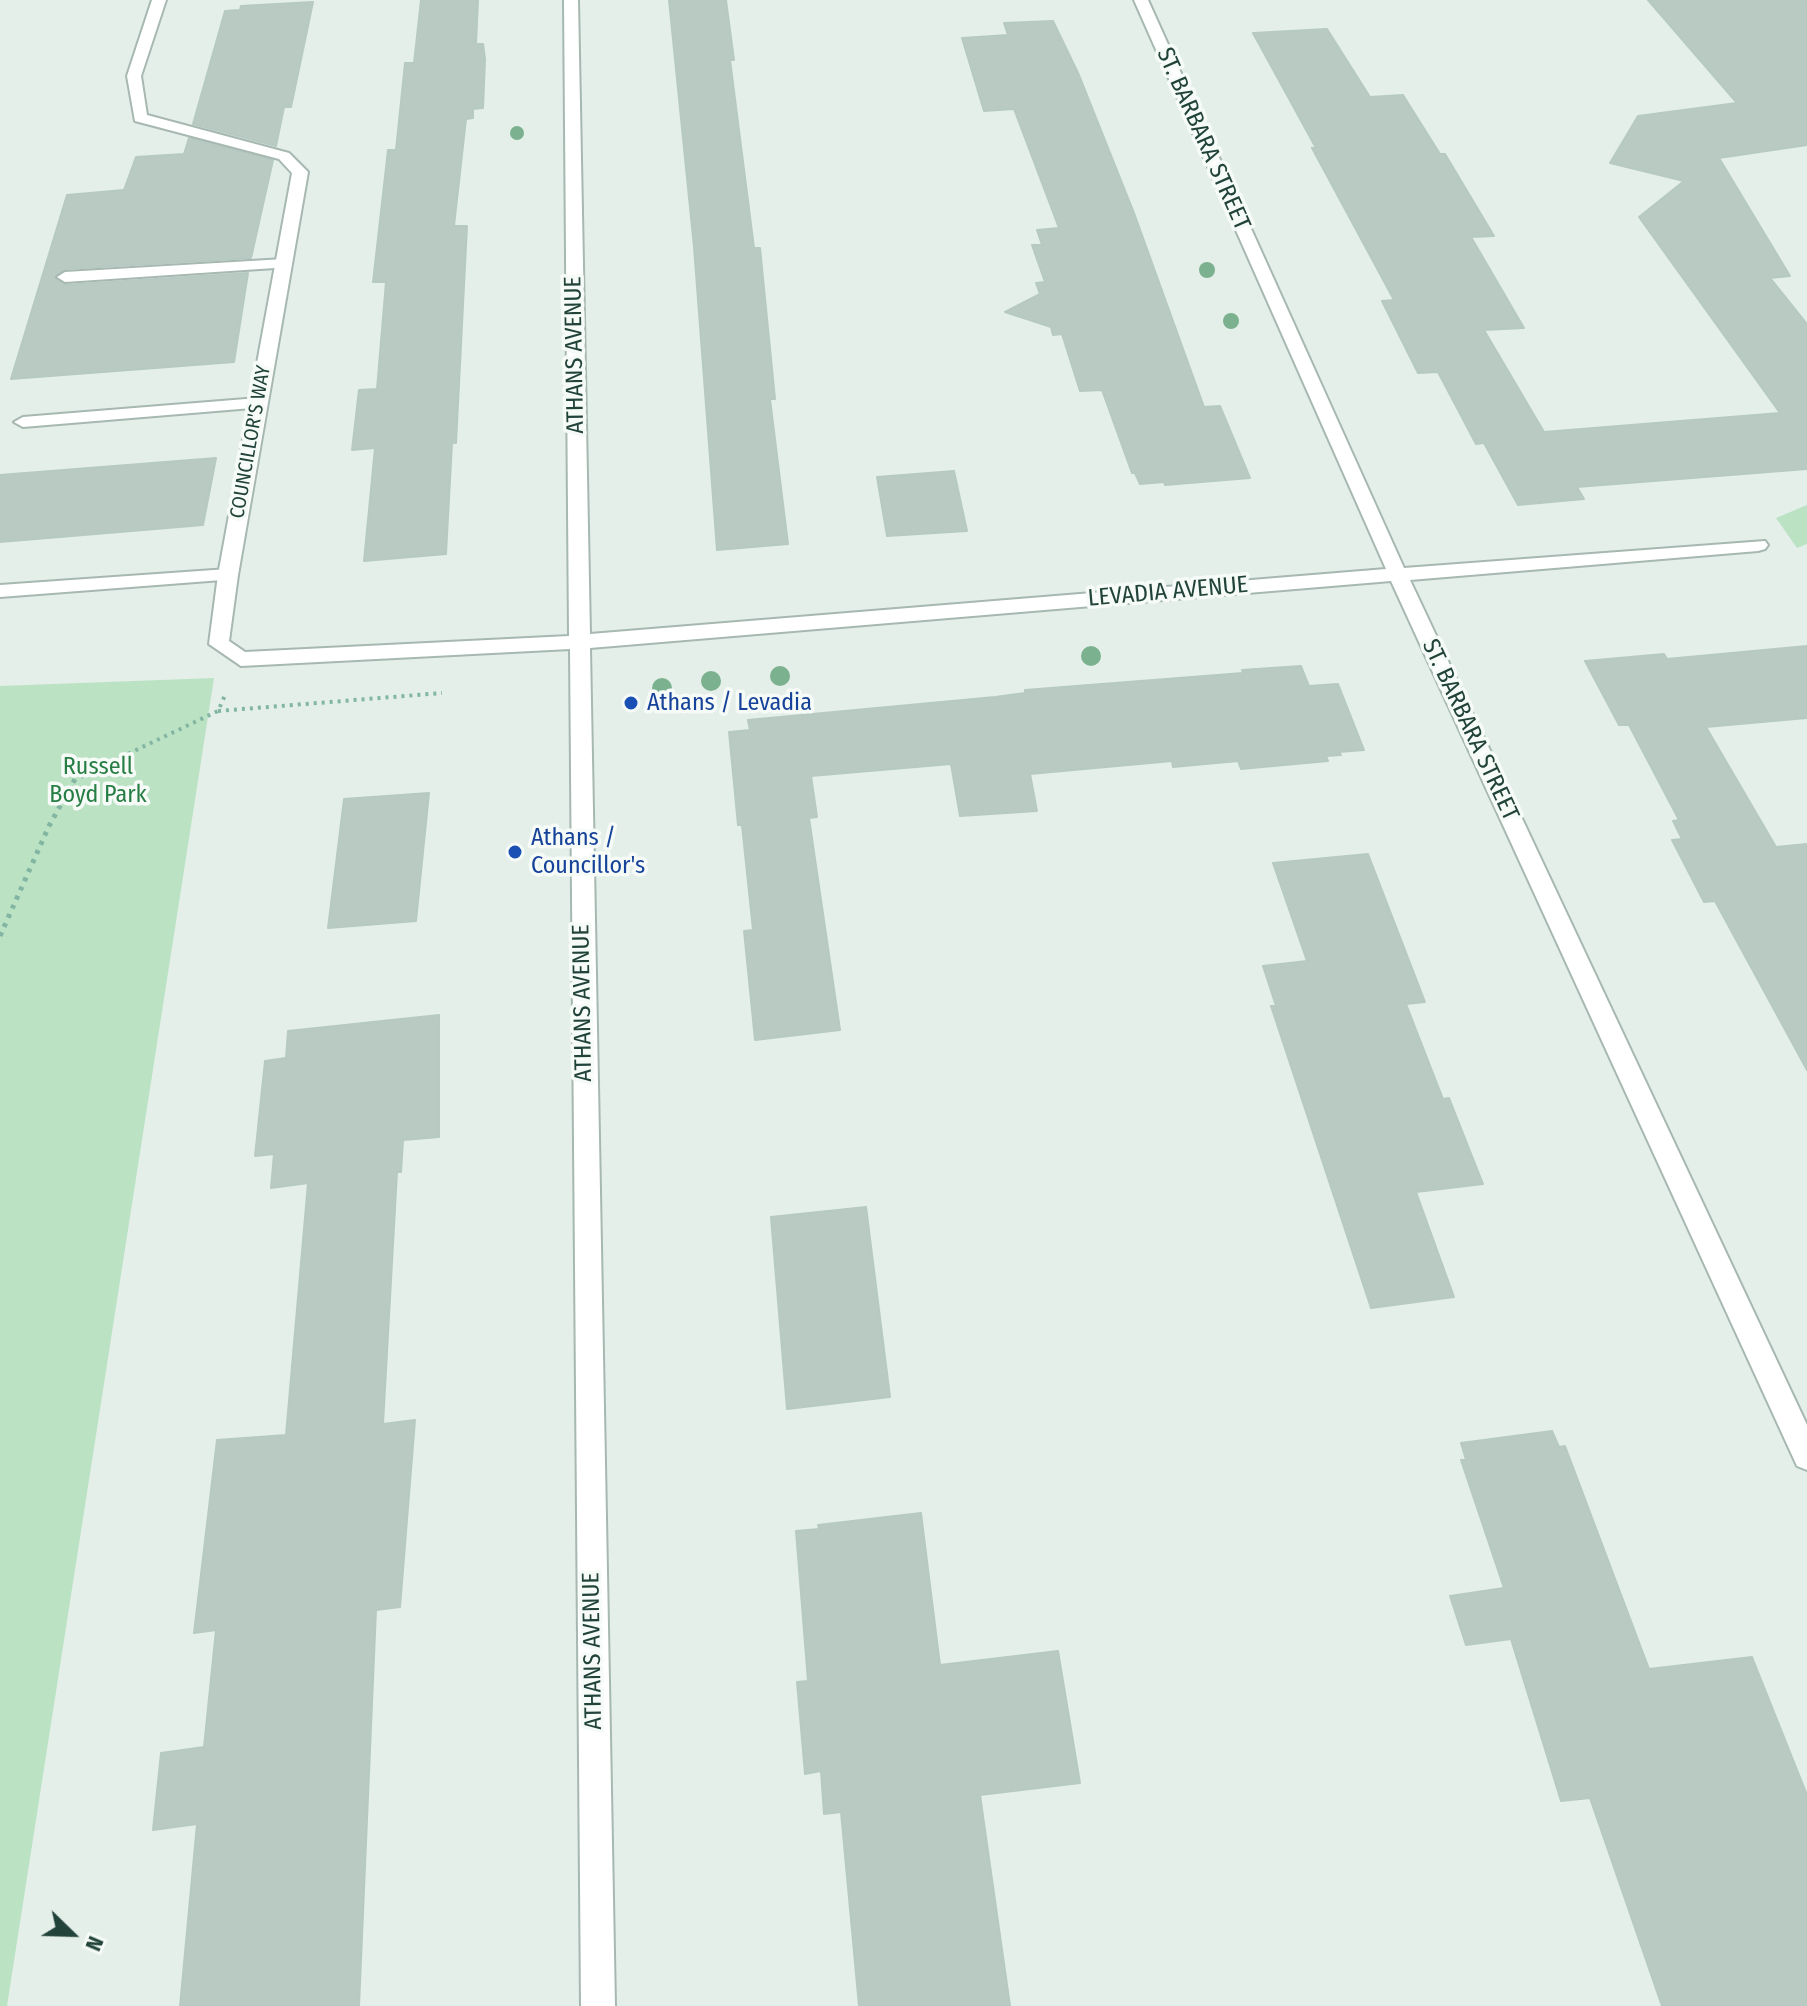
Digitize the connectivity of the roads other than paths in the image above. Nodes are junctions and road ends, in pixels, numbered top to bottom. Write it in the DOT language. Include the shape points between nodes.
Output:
graph roads {
  1 [pos="159,0"];
  2 [pos="571,0"];
  3 [pos="1141,0"];
  4 [pos="284,264"];
  5 [pos="65,277"];
  6 [pos="258,403"];
  7 [pos="23,422"];
  8 [pos="1758,545"];
  9 [pos="1397,573"];
  10 [pos="228,575"];
  11 [pos="0,591"];
  12 [pos="578,642"];
  13 [pos="1807,1456"];
  14 [pos="598,2006"];
  1 -- 4 [label="street, COUNCILLOR'S WAY" via="134,76 140,118 284,156 300,172"];
  2 -- 12 [label="street, ATHANS AVENUE"];
  3 -- 9 [label="street, ST. BARBARA STREET"];
  4 -- 5 [label="street"];
  4 -- 6 [label="street, COUNCILLOR'S WAY"];
  6 -- 7 [label="street"];
  6 -- 10 [label="street, COUNCILLOR'S WAY"];
  8 -- 9 [label="street, LEVADIA AVENUE"];
  9 -- 12 [label="street, LEVADIA AVENUE"];
  9 -- 13 [label="street, ST. BARBARA STREET"];
  10 -- 11 [label="street"];
  10 -- 12 [label="street, COUNCILLOR'S WAY" via="219,644 241,659"];
  12 -- 14 [label="street, ATHANS AVENUE"];
}
